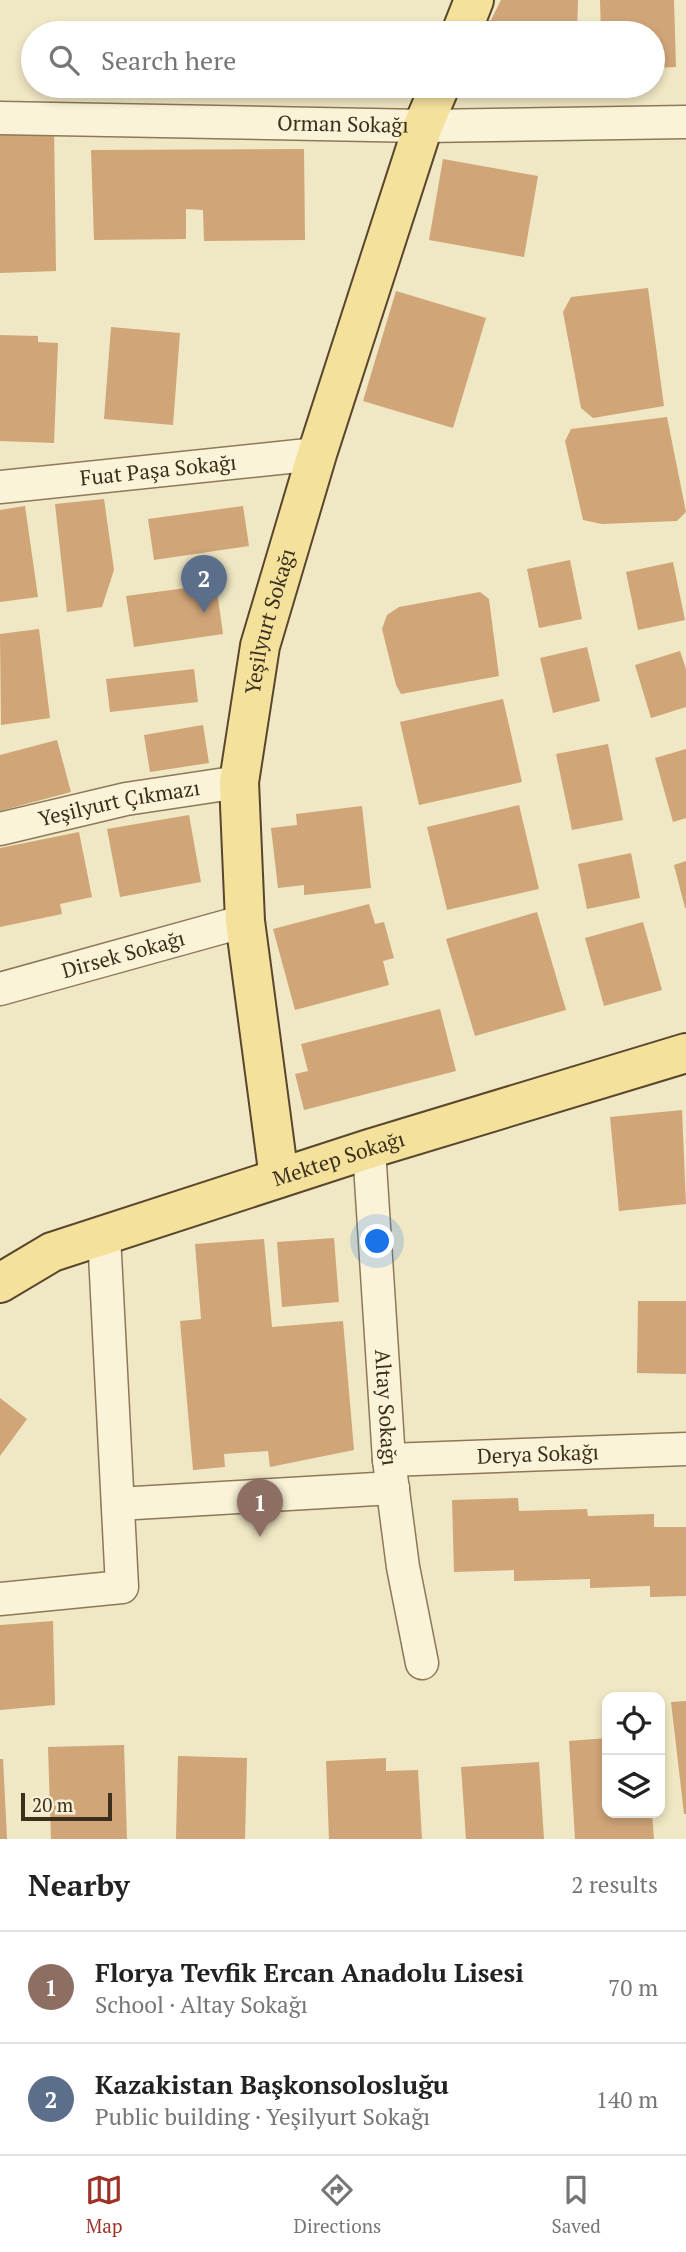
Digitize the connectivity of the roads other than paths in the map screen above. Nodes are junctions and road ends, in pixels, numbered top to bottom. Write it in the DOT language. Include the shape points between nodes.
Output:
graph roads {
  1 [pos="474,0"];
  2 [pos="466,21"];
  3 [pos="435,98"];
  4 [pos="0,118"];
  5 [pos="686,122"];
  6 [pos="423,126"];
  7 [pos="317,454"];
  8 [pos="0,487"];
  9 [pos="239,782"];
  10 [pos="0,829"];
  11 [pos="245,921"];
  12 [pos="0,989"];
  13 [pos="686,1053"];
  14 [pos="369,1149"];
  15 [pos="279,1178"];
  16 [pos="104,1235"];
  17 [pos="5,1272"];
  18 [pos="686,1450"];
  19 [pos="391,1474"];
  20 [pos="118,1504"];
  21 [pos="0,1599"];
  22 [pos="422,1663"];
  1 -- 2 [label="main road"];
  3 -- 6 [label="main road, Yeşilyurt Sokağı"];
  4 -- 6 [label="street, Orman Sokağı"];
  5 -- 6 [label="street, Orman Sokağı"];
  6 -- 7 [label="main road, Yeşilyurt Sokağı"];
  7 -- 8 [label="street, Fuat Paşa Sokağı"];
  7 -- 9 [label="main road, Yeşilyurt Sokağı" via="260,646"];
  9 -- 10 [label="street, Yeşilyurt Çıkmazı" via="126,799"];
  9 -- 11 [label="main road, Yeşilyurt Sokağı"];
  11 -- 12 [label="street, Dirsek Sokağı"];
  11 -- 15 [label="main road, Yeşilyurt Sokağı"];
  13 -- 14 [label="main road, Mektep Sokağı"];
  14 -- 15 [label="main road, Mektep Sokağı"];
  14 -- 19 [label="street, Altay Sokağı"];
  15 -- 16 [label="main road, Mektep Sokağı"];
  16 -- 17 [label="main road, Mektep Sokağı"];
  16 -- 20 [label="street"];
  18 -- 19 [label="street, Derya Sokağı"];
  19 -- 20 [label="street, Derya Sokağı"];
  19 -- 22 [label="street, Altay Sokağı"];
  20 -- 21 [label="street" via="122,1587"];
}
